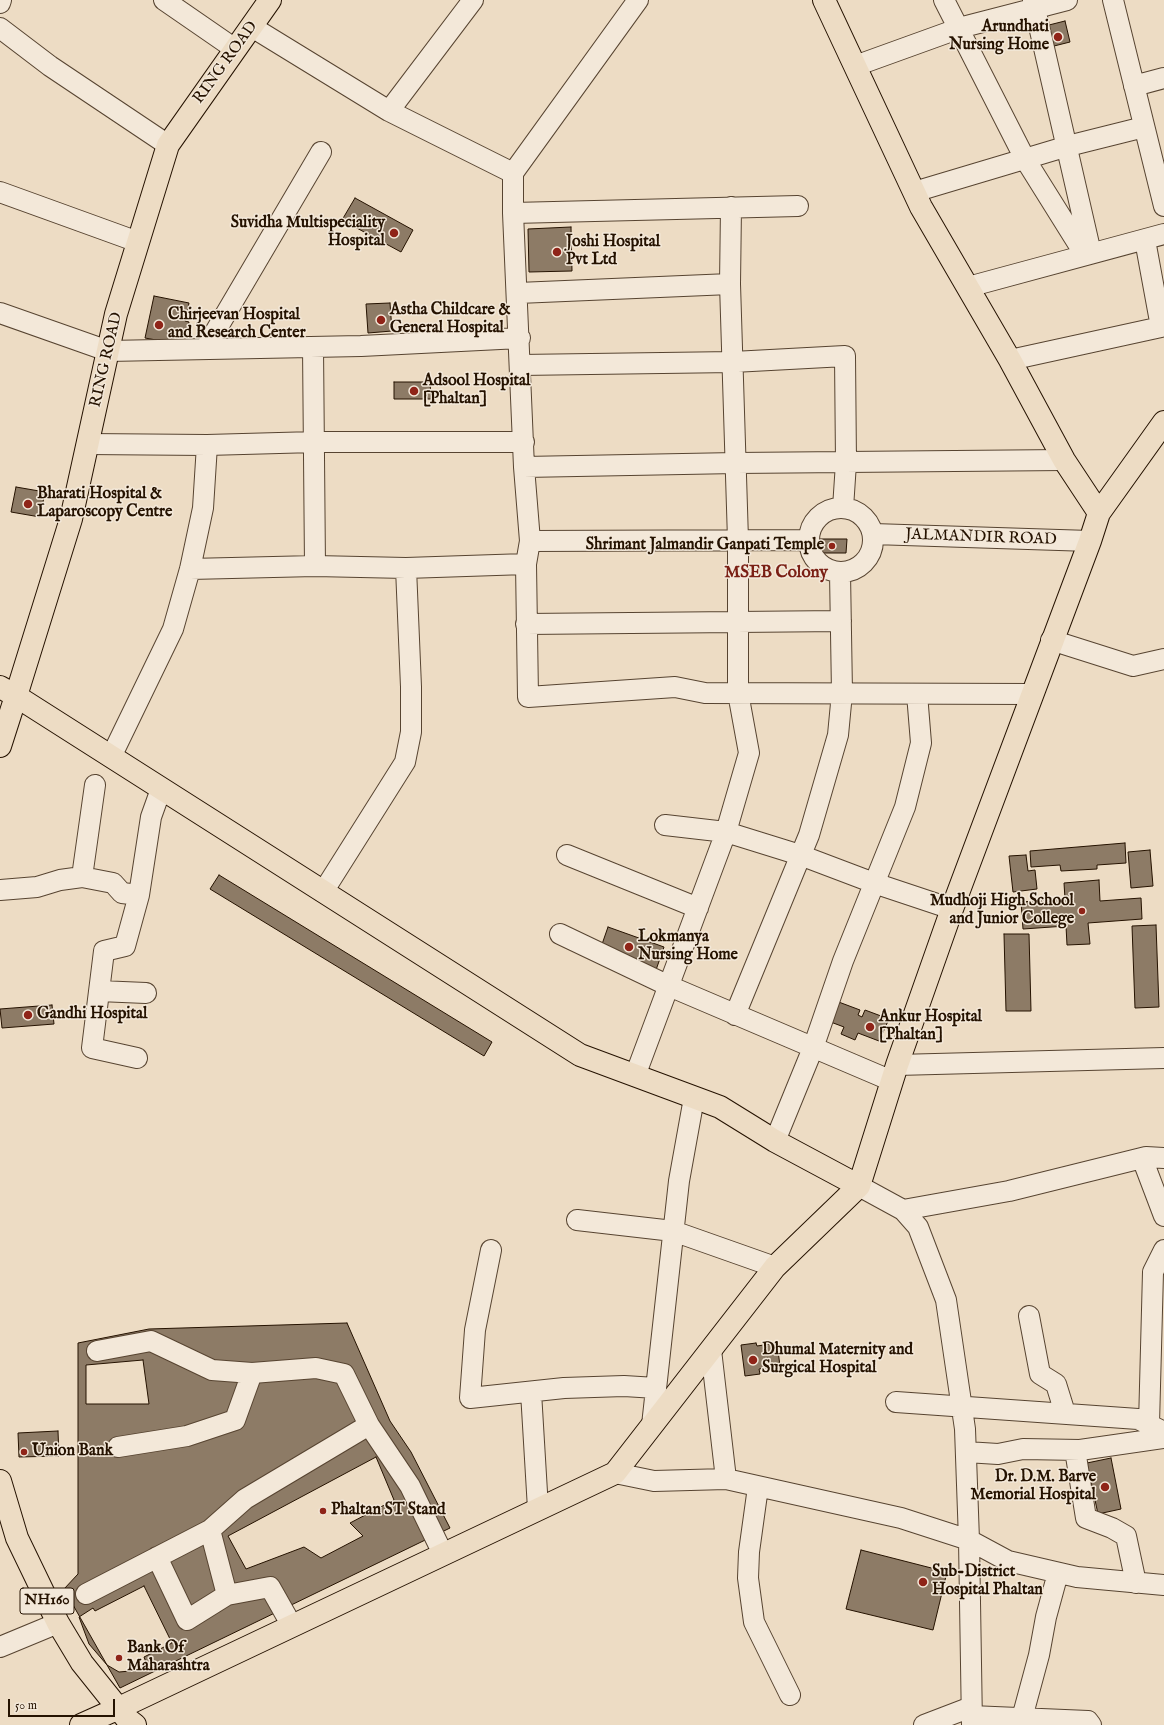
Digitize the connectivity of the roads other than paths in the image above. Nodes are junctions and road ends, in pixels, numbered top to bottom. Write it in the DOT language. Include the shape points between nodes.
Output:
graph roads {
  1 [pos="1,0"];
  2 [pos="164,0"];
  3 [pos="270,0"];
  4 [pos="473,0"];
  5 [pos="638,0"];
  6 [pos="824,0"];
  7 [pos="944,0"];
  8 [pos="1067,0"];
  9 [pos="1113,0"];
  10 [pos="0,3"];
  11 [pos="1034,4"];
  12 [pos="252,27"];
  13 [pos="0,28"];
  14 [pos="960,28"];
  15 [pos="235,49"];
  16 [pos="855,66"];
  17 [pos="1164,78"];
  18 [pos="1134,86"];
  19 [pos="389,110"];
  20 [pos="1144,127"];
  21 [pos="168,145"];
  22 [pos="1068,146"];
  23 [pos="321,152"];
  24 [pos="1025,159"];
  25 [pos="514,173"];
  26 [pos="0,192"];
  27 [pos="914,192"];
  28 [pos="798,206"];
  29 [pos="1164,206"];
  30 [pos="731,207"];
  31 [pos="514,212"];
  32 [pos="1164,234"];
  33 [pos="1145,240"];
  34 [pos="138,242"];
  35 [pos="1088,254"];
  36 [pos="730,284"];
  37 [pos="968,287"];
  38 [pos="518,293"];
  39 [pos="0,313"];
  40 [pos="520,338"];
  41 [pos="313,347"];
  42 [pos="205,349"];
  43 [pos="108,351"];
  44 [pos="1010,360"];
  45 [pos="733,362"];
  46 [pos="520,365"];
  47 [pos="1164,422"];
  48 [pos="315,442"];
  49 [pos="524,442"];
  50 [pos="87,444"];
  51 [pos="207,445"];
  52 [pos="1064,460"];
  53 [pos="736,463"];
  54 [pos="846,463"];
  55 [pos="524,467"];
  56 [pos="843,508"];
  57 [pos="1098,513"];
  58 [pos="873,534"];
  59 [pos="738,540"];
  60 [pos="809,540"];
  61 [pos="530,541"];
  62 [pos="1090,541"];
  63 [pos="526,564"];
  64 [pos="316,566"];
  65 [pos="406,568"];
  66 [pos="190,569"];
  67 [pos="840,573"];
  68 [pos="842,621"];
  69 [pos="739,622"];
  70 [pos="526,624"];
  71 [pos="1051,640"];
  72 [pos="1164,659"];
  73 [pos="8,692"];
  74 [pos="738,693"];
  75 [pos="842,693"];
  76 [pos="917,694"];
  77 [pos="1031,694"];
  78 [pos="0,746"];
  79 [pos="111,757"];
  80 [pos="96,785"];
  81 [pos="161,789"];
  82 [pos="664,825"];
  83 [pos="726,832"];
  84 [pos="800,855"];
  85 [pos="567,856"];
  86 [pos="82,877"];
  87 [pos="874,883"];
  88 [pos="0,890"];
  89 [pos="324,892"];
  90 [pos="139,895"];
  91 [pos="698,908"];
  92 [pos="952,909"];
  93 [pos="560,934"];
  94 [pos="669,986"];
  95 [pos="99,991"];
  96 [pos="146,992"];
  97 [pos="735,1015"];
  98 [pos="813,1048"];
  99 [pos="137,1058"];
  100 [pos="1164,1058"];
  101 [pos="894,1073"];
  102 [pos="635,1076"];
  103 [pos="694,1098"];
  104 [pos="775,1141"];
  105 [pos="1142,1158"];
  106 [pos="1164,1158"];
  107 [pos="859,1186"];
  108 [pos="903,1210"];
  109 [pos="1164,1216"];
  110 [pos="577,1220"];
  111 [pos="673,1231"];
  112 [pos="491,1250"];
  113 [pos="1164,1250"];
  114 [pos="775,1267"];
  115 [pos="1029,1316"];
  116 [pos="711,1350"];
  117 [pos="97,1351"];
  118 [pos="252,1373"];
  119 [pos="656,1388"];
  120 [pos="531,1392"];
  121 [pos="896,1402"];
  122 [pos="962,1408"];
  123 [pos="1065,1413"];
  124 [pos="369,1425"];
  125 [pos="652,1425"];
  126 [pos="1156,1428"];
  127 [pos="1164,1438"];
  128 [pos="118,1447"];
  129 [pos="1075,1450"];
  130 [pos="966,1452"];
  131 [pos="615,1472"];
  132 [pos="726,1479"];
  133 [pos="0,1481"];
  134 [pos="758,1487"];
  135 [pos="538,1509"];
  136 [pos="210,1530"];
  137 [pos="969,1540"];
  138 [pos="443,1554"];
  139 [pos="157,1557"];
  140 [pos="1058,1573"];
  141 [pos="1136,1583"];
  142 [pos="1164,1585"];
  143 [pos="86,1594"];
  144 [pos="227,1595"];
  145 [pos="58,1623"];
  146 [pos="292,1626"];
  147 [pos="0,1646"];
  148 [pos="790,1695"];
  149 [pos="119,1708"];
  150 [pos="971,1716"];
  151 [pos="1014,1720"];
  152 [pos="81,1725"];
  153 [pos="135,1725"];
  154 [pos="924,1725"];
  155 [pos="1091,1725"];
  1 -- 10 [label="street"];
  2 -- 15 [label="street"];
  3 -- 12 [label="main road, RING ROAD"];
  4 -- 19 [label="street"];
  5 -- 25 [label="street"];
  6 -- 16 [label="main road"];
  7 -- 14 [label="street"];
  8 -- 11 [label="street"];
  9 -- 18 [label="street"];
  11 -- 14 [label="street"];
  11 -- 22 [label="street"];
  12 -- 15 [label="main road, RING ROAD"];
  12 -- 19 [label="street"];
  13 -- 21 [label="street" via="50,66"];
  14 -- 16 [label="street"];
  14 -- 24 [label="street"];
  15 -- 21 [label="main road, RING ROAD"];
  16 -- 27 [label="main road"];
  17 -- 18 [label="street"];
  18 -- 20 [label="street"];
  19 -- 25 [label="street"];
  20 -- 22 [label="street"];
  20 -- 29 [label="street"];
  21 -- 34 [label="main road, RING ROAD"];
  22 -- 24 [label="street"];
  22 -- 35 [label="street"];
  23 -- 42 [label="street"];
  24 -- 27 [label="street"];
  24 -- 35 [label="street"];
  25 -- 31 [label="street"];
  26 -- 34 [label="street"];
  27 -- 37 [label="main road"];
  28 -- 30 [label="street"];
  30 -- 31 [label="street"];
  30 -- 36 [label="street"];
  31 -- 38 [label="street"];
  32 -- 33 [label="street"];
  33 -- 35 [label="street"];
  33 -- 44 [label="street" via="1161,327"];
  34 -- 43 [label="main road, RING ROAD" via="116,314"];
  35 -- 37 [label="street"];
  36 -- 38 [label="street"];
  36 -- 45 [label="street"];
  37 -- 44 [label="main road"];
  38 -- 40 [label="street"];
  39 -- 43 [label="street"];
  40 -- 41 [label="street"];
  40 -- 46 [label="street"];
  41 -- 42 [label="street"];
  41 -- 48 [label="street"];
  42 -- 43 [label="street"];
  43 -- 50 [label="main road, RING ROAD"];
  44 -- 52 [label="main road"];
  45 -- 46 [label="street"];
  45 -- 53 [label="street"];
  45 -- 54 [label="street" via="844,356"];
  46 -- 49 [label="street"];
  47 -- 57 [label="main road"];
  48 -- 49 [label="street"];
  48 -- 51 [label="street"];
  48 -- 64 [label="street"];
  49 -- 55 [label="street"];
  50 -- 51 [label="street"];
  50 -- 73 [label="main road, RING ROAD" via="71,519"];
  51 -- 66 [label="street" via="203,508"];
  52 -- 54 [label="street"];
  52 -- 57 [label="main road"];
  53 -- 54 [label="street"];
  53 -- 55 [label="street"];
  53 -- 59 [label="street"];
  54 -- 56 [label="street"];
  55 -- 61 [label="street"];
  56 -- 58 [label="street" via="853,510 862,516"];
  56 -- 60 [label="street" via="833,509 820,517 811,530"];
  57 -- 62 [label="main road"];
  58 -- 62 [label="street, JALMANDIR ROAD"];
  58 -- 67 [label="street" via="874,544 866,561 859,567"];
  59 -- 60 [label="street"];
  59 -- 61 [label="street"];
  59 -- 69 [label="street"];
  60 -- 67 [label="street" via="811,552 818,563"];
  61 -- 63 [label="street"];
  62 -- 71 [label="main road"];
  63 -- 65 [label="street"];
  63 -- 70 [label="street"];
  64 -- 65 [label="street"];
  64 -- 66 [label="street"];
  65 -- 89 [label="street" via="411,724 405,762"];
  66 -- 79 [label="street" via="173,629"];
  67 -- 68 [label="street"];
  68 -- 69 [label="street"];
  68 -- 75 [label="street"];
  69 -- 70 [label="street"];
  69 -- 74 [label="street"];
  70 -- 74 [label="street" via="528,697 675,687 705,693"];
  71 -- 72 [label="street" via="1133,666"];
  71 -- 77 [label="main road"];
  73 -- 78 [label="main road, RING ROAD"];
  73 -- 79 [label="main road"];
  74 -- 75 [label="street"];
  74 -- 83 [label="street" via="749,752"];
  75 -- 76 [label="street"];
  75 -- 84 [label="street" via="838,735 809,835"];
  76 -- 77 [label="street"];
  76 -- 87 [label="street" via="921,743 905,807"];
  77 -- 92 [label="main road"];
  79 -- 81 [label="main road"];
  80 -- 86 [label="street"];
  81 -- 89 [label="main road"];
  81 -- 90 [label="street" via="151,817"];
  82 -- 83 [label="street"];
  83 -- 84 [label="street"];
  83 -- 91 [label="street"];
  84 -- 87 [label="street"];
  84 -- 97 [label="street"];
  85 -- 91 [label="street"];
  86 -- 88 [label="street" via="37,887"];
  86 -- 90 [label="street" via="112,883 122,893"];
  87 -- 92 [label="street"];
  87 -- 98 [label="street"];
  89 -- 102 [label="main road" via="580,1055"];
  90 -- 95 [label="street" via="125,946 104,952"];
  91 -- 94 [label="street"];
  92 -- 101 [label="main road"];
  93 -- 94 [label="street"];
  94 -- 97 [label="street"];
  94 -- 102 [label="street"];
  95 -- 96 [label="street"];
  95 -- 99 [label="street" via="92,1048"];
  97 -- 98 [label="street"];
  98 -- 101 [label="street"];
  98 -- 104 [label="street"];
  100 -- 101 [label="street"];
  101 -- 107 [label="main road"];
  102 -- 103 [label="main road"];
  103 -- 104 [label="main road" via="720,1107"];
  103 -- 111 [label="street"];
  104 -- 107 [label="main road"];
  105 -- 106 [label="street"];
  105 -- 108 [label="street" via="1009,1191"];
  105 -- 109 [label="street"];
  107 -- 108 [label="street"];
  107 -- 114 [label="main road"];
  108 -- 122 [label="street" via="918,1227 946,1300"];
  110 -- 111 [label="street"];
  111 -- 114 [label="street"];
  111 -- 119 [label="street"];
  112 -- 120 [label="street" via="475,1330 470,1398"];
  113 -- 126 [label="street" via="1153,1272"];
  114 -- 116 [label="main road"];
  115 -- 123 [label="street" via="1040,1374 1056,1384"];
  116 -- 125 [label="main road"];
  116 -- 132 [label="street"];
  117 -- 118 [label="street" via="151,1341 212,1370"];
  118 -- 124 [label="street" via="316,1368 344,1374"];
  118 -- 128 [label="street" via="235,1420 187,1436"];
  119 -- 120 [label="street" via="624,1386"];
  119 -- 125 [label="street"];
  120 -- 135 [label="street"];
  121 -- 122 [label="street"];
  122 -- 123 [label="street"];
  122 -- 130 [label="street"];
  123 -- 126 [label="street" via="1138,1419"];
  124 -- 136 [label="street" via="245,1499"];
  124 -- 138 [label="street" via="410,1486"];
  125 -- 131 [label="main road"];
  127 -- 129 [label="street"];
  129 -- 130 [label="street" via="1023,1449 998,1454"];
  129 -- 141 [label="street" via="1086,1518 1126,1536"];
  130 -- 137 [label="street"];
  131 -- 132 [label="street" via="654,1480"];
  131 -- 135 [label="main road"];
  132 -- 134 [label="street"];
  133 -- 145 [label="main road, NH160" via="17,1538"];
  134 -- 137 [label="street" via="901,1518"];
  134 -- 148 [label="street" via="748,1578 754,1622"];
  135 -- 138 [label="main road"];
  136 -- 139 [label="street"];
  136 -- 144 [label="street"];
  137 -- 140 [label="street" via="1008,1561"];
  137 -- 150 [label="street"];
  138 -- 146 [label="main road"];
  139 -- 143 [label="street"];
  139 -- 144 [label="street" via="187,1620"];
  140 -- 141 [label="street"];
  140 -- 151 [label="street"];
  141 -- 142 [label="street"];
  144 -- 146 [label="street" via="270,1587"];
  145 -- 147 [label="street"];
  145 -- 149 [label="main road, NH160" via="82,1662"];
  146 -- 149 [label="main road"];
  149 -- 152 [label="main road"];
  149 -- 153 [label="main road"];
  150 -- 151 [label="street"];
  150 -- 154 [label="street"];
  151 -- 155 [label="street" via="1088,1721"];
}
